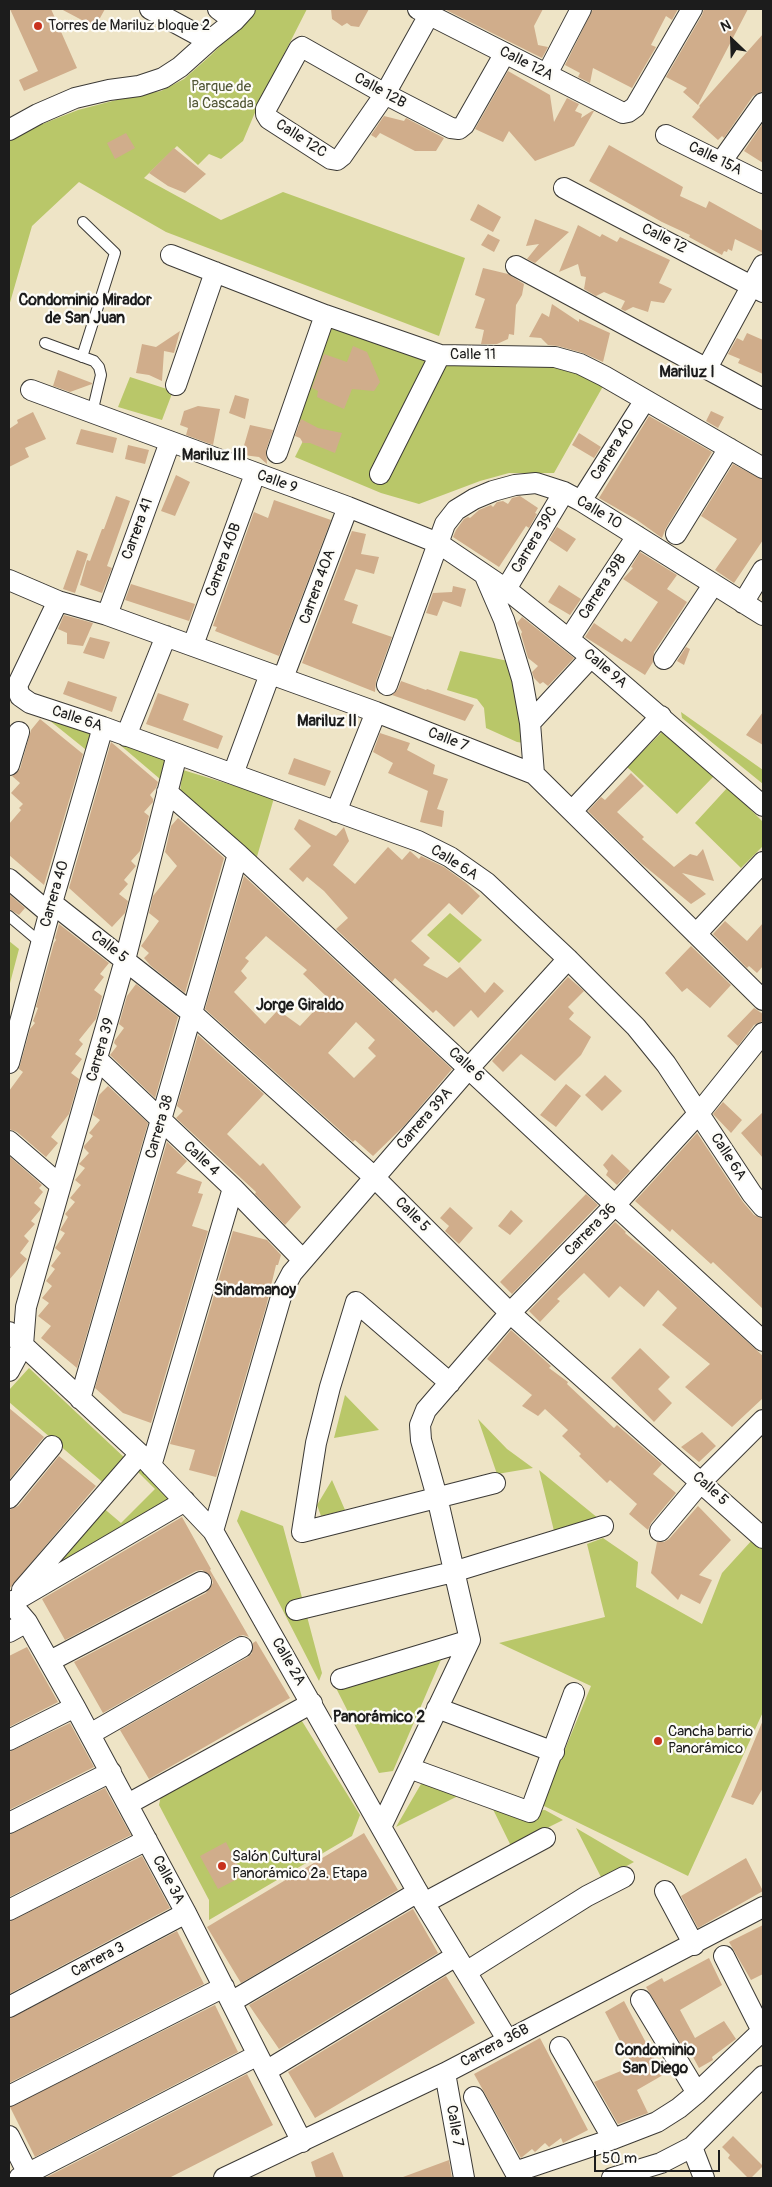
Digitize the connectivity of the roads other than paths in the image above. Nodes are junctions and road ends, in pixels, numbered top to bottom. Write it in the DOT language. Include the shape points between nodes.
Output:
graph roads {
  1 [pos="150,9"];
  2 [pos="581,9"];
  3 [pos="692,9"];
  4 [pos="423,12"];
  5 [pos="233,13"];
  6 [pos="209,41"];
  7 [pos="505,53"];
  8 [pos="547,74"];
  9 [pos="385,94"];
  10 [pos="763,103"];
  11 [pos="266,109"];
  12 [pos="9,130"];
  13 [pos="666,135"];
  14 [pos="721,162"];
  15 [pos="763,183"];
  16 [pos="564,188"];
  17 [pos="83,222"];
  18 [pos="171,255"];
  19 [pos="763,265"];
  20 [pos="516,266"];
  21 [pos="215,272"];
  22 [pos="757,288"];
  23 [pos="325,315"];
  24 [pos="44,343"];
  25 [pos="440,355"];
  26 [pos="82,357"];
  27 [pos="707,368"];
  28 [pos="176,385"];
  29 [pos="31,390"];
  30 [pos="763,399"];
  31 [pos="645,400"];
  32 [pos="92,413"];
  33 [pos="170,442"];
  34 [pos="730,448"];
  35 [pos="277,453"];
  36 [pos="763,468"];
  37 [pos="255,474"];
  38 [pos="380,474"];
  39 [pos="572,497"];
  40 [pos="348,507"];
  41 [pos="676,534"];
  42 [pos="637,536"];
  43 [pos="438,543"];
  44 [pos="763,570"];
  45 [pos="486,576"];
  46 [pos="9,580"];
  47 [pos="713,585"];
  48 [pos="506,589"];
  49 [pos="58,601"];
  50 [pos="743,603"];
  51 [pos="107,615"];
  52 [pos="763,615"];
  53 [pos="166,636"];
  54 [pos="569,639"];
  55 [pos="193,646"];
  56 [pos="591,657"];
  57 [pos="664,660"];
  58 [pos="280,673"];
  59 [pos="387,685"];
  60 [pos="376,712"];
  61 [pos="661,716"];
  62 [pos="530,723"];
  63 [pos="103,727"];
  64 [pos="19,732"];
  65 [pos="126,736"];
  66 [pos="177,754"];
  67 [pos="9,765"];
  68 [pos="233,774"];
  69 [pos="534,774"];
  70 [pos="167,792"];
  71 [pos="763,806"];
  72 [pos="572,811"];
  73 [pos="336,812"];
  74 [pos="238,854"];
  75 [pos="763,862"];
  76 [pos="9,879"];
  77 [pos="50,908"];
  78 [pos="9,916"];
  79 [pos="696,934"];
  80 [pos="41,943"];
  81 [pos="568,959"];
  82 [pos="126,960"];
  83 [pos="760,990"];
  84 [pos="193,1014"];
  85 [pos="763,1033"];
  86 [pos="98,1060"];
  87 [pos="9,1063"];
  88 [pos="469,1068"];
  89 [pos="699,1113"];
  90 [pos="162,1122"];
  91 [pos="9,1141"];
  92 [pos="374,1177"];
  93 [pos="60,1185"];
  94 [pos="232,1188"];
  95 [pos="760,1194"];
  96 [pos="615,1206"];
  97 [pos="302,1259"];
  98 [pos="510,1313"];
  99 [pos="16,1338"];
  100 [pos="763,1341"];
  101 [pos="9,1371"];
  102 [pos="450,1383"];
  103 [pos="80,1399"];
  104 [pos="763,1420"];
  105 [pos="52,1446"];
  106 [pos="146,1460"];
  107 [pos="495,1482"];
  108 [pos="701,1482"];
  109 [pos="436,1496"];
  110 [pos="9,1498"];
  111 [pos="185,1501"];
  112 [pos="603,1526"];
  113 [pos="213,1531"];
  114 [pos="660,1531"];
  115 [pos="763,1538"];
  116 [pos="454,1572"];
  117 [pos="201,1582"];
  118 [pos="10,1602"];
  119 [pos="296,1610"];
  120 [pos="27,1622"];
  121 [pos="9,1632"];
  122 [pos="470,1640"];
  123 [pos="242,1647"];
  124 [pos="50,1660"];
  125 [pos="341,1679"];
  126 [pos="574,1693"];
  127 [pos="312,1702"];
  128 [pos="75,1707"];
  129 [pos="437,1708"];
  130 [pos="90,1734"];
  131 [pos="9,1740"];
  132 [pos="554,1752"];
  133 [pos="409,1768"];
  134 [pos="110,1772"];
  135 [pos="128,1804"];
  136 [pos="9,1823"];
  137 [pos="381,1827"];
  138 [pos="545,1838"];
  139 [pos="147,1840"];
  140 [pos="624,1877"];
  141 [pos="665,1891"];
  142 [pos="421,1898"];
  143 [pos="763,1907"];
  144 [pos="9,1910"];
  145 [pos="186,1913"];
  146 [pos="694,1945"];
  147 [pos="724,1956"];
  148 [pos="461,1964"];
  149 [pos="228,1994"];
  150 [pos="641,2000"];
  151 [pos="9,2007"];
  152 [pos="763,2030"];
  153 [pos="507,2040"];
  154 [pos="560,2047"];
  155 [pos="262,2063"];
  156 [pos="445,2073"];
  157 [pos="763,2076"];
  158 [pos="697,2093"];
  159 [pos="9,2096"];
  160 [pos="474,2097"];
  161 [pos="9,2136"];
  162 [pos="613,2139"];
  163 [pos="302,2142"];
  164 [pos="692,2147"];
  165 [pos="26,2177"];
  166 [pos="224,2178"];
  167 [pos="464,2178"];
  168 [pos="612,2178"];
  169 [pos="704,2178"];
  1 -- 6 [label="street"];
  2 -- 8 [label="street"];
  3 -- 8 [label="street, Calle 12A" via="635,106 628,112 623,113"];
  4 -- 7 [label="street, Calle 12A"];
  4 -- 9 [label="street"];
  5 -- 6 [label="street"];
  6 -- 12 [label="street" via="180,68 163,78 75,98"];
  7 -- 8 [label="street, Calle 12A"];
  7 -- 9 [label="street, Calle 12B" via="459,129 451,128"];
  9 -- 11 [label="street, Calle 12B" via="306,47 298,49"];
  9 -- 11 [label="street, Calle 12C" via="337,160 330,159 269,119"];
  10 -- 14 [label="street"];
  13 -- 14 [label="street, Calle 15A"];
  14 -- 15 [label="street, Calle 15A"];
  16 -- 22 [label="street, Calle 12"];
  17 -- 26 [label="lane" via="114,253"];
  18 -- 21 [label="street, Calle 11"];
  19 -- 22 [label="street"];
  20 -- 27 [label="street"];
  21 -- 23 [label="street, Calle 11"];
  21 -- 28 [label="street"];
  22 -- 27 [label="street"];
  23 -- 25 [label="street, Calle 11"];
  23 -- 35 [label="street"];
  24 -- 26 [label="lane"];
  25 -- 31 [label="street, Calle 11" via="555,357 580,364"];
  25 -- 38 [label="street"];
  26 -- 32 [label="lane" via="94,361 102,375"];
  27 -- 30 [label="street"];
  29 -- 32 [label="street, Calle 9"];
  31 -- 34 [label="street, Calle 11"];
  31 -- 39 [label="street, Carrera 40"];
  32 -- 33 [label="street, Calle 9"];
  33 -- 37 [label="street, Calle 9"];
  33 -- 51 [label="street, Carrera 41"];
  34 -- 36 [label="street, Calle 11"];
  34 -- 41 [label="street"];
  37 -- 40 [label="street, Calle 9"];
  37 -- 55 [label="street, Carrera 40B"];
  39 -- 42 [label="street, Calle 10"];
  39 -- 43 [label="street, Calle 10" via="536,483 493,491 456,510 445,524"];
  39 -- 48 [label="street, Carrera 39C"];
  40 -- 43 [label="street, Calle 9"];
  40 -- 58 [label="street, Carrera 40A"];
  42 -- 47 [label="street, Calle 10"];
  42 -- 54 [label="street, Carrera 39B"];
  43 -- 45 [label="street, Calle 9A"];
  43 -- 59 [label="street, Calle 10"];
  44 -- 50 [label="street"];
  45 -- 48 [label="street, Calle 9A"];
  45 -- 62 [label="street" via="522,679"];
  46 -- 49 [label="street, Calle 7"];
  47 -- 50 [label="street, Calle 10"];
  47 -- 57 [label="street"];
  48 -- 54 [label="street, Calle 9A"];
  49 -- 51 [label="street, Calle 7"];
  49 -- 63 [label="street, Calle 6A" via="17,686 20,696 30,703"];
  50 -- 52 [label="street, Calle 10"];
  51 -- 53 [label="street, Calle 7"];
  53 -- 55 [label="street, Calle 7"];
  53 -- 65 [label="street"];
  54 -- 56 [label="street, Calle 9A"];
  55 -- 58 [label="street, Calle 7"];
  56 -- 61 [label="street, Calle 9A"];
  56 -- 62 [label="street"];
  58 -- 60 [label="street, Calle 7"];
  58 -- 68 [label="street, Carrera 40A"];
  60 -- 69 [label="street, Calle 7"];
  60 -- 73 [label="street"];
  61 -- 71 [label="street, Calle 9A"];
  61 -- 72 [label="street"];
  62 -- 69 [label="street"];
  63 -- 65 [label="street, Calle 6A"];
  63 -- 77 [label="street, Carrera 40"];
  64 -- 67 [label="street"];
  65 -- 66 [label="street, Calle 6A"];
  66 -- 68 [label="street, Calle 6A"];
  66 -- 70 [label="street, Carrera 39"];
  68 -- 73 [label="street, Calle 6A"];
  69 -- 72 [label="street, Calle 7"];
  70 -- 74 [label="street, Calle 6"];
  70 -- 82 [label="street, Carrera 39"];
  72 -- 79 [label="street, Calle 7"];
  73 -- 81 [label="street, Calle 6A" via="418,841 450,857 486,883"];
  74 -- 84 [label="street, Carrera 38"];
  74 -- 88 [label="street, Calle 6"];
  75 -- 79 [label="street"];
  76 -- 77 [label="street, Calle 5"];
  77 -- 80 [label="street, Carrera 40"];
  77 -- 82 [label="street, Calle 5"];
  78 -- 80 [label="lane"];
  79 -- 83 [label="street, Calle 7"];
  80 -- 87 [label="street, Carrera 40"];
  81 -- 88 [label="street, Carrera 39A"];
  81 -- 89 [label="street, Calle 6A" via="636,1027"];
  82 -- 84 [label="street, Calle 5"];
  82 -- 86 [label="street, Carrera 39"];
  84 -- 90 [label="street, Carrera 38"];
  84 -- 92 [label="street, Calle 5"];
  85 -- 89 [label="street, Carrera 36"];
  86 -- 90 [label="street, Calle 4"];
  86 -- 93 [label="street, Carrera 39"];
  88 -- 92 [label="street, Carrera 39A"];
  88 -- 96 [label="street, Calle 6"];
  89 -- 95 [label="street, Calle 6A"];
  89 -- 96 [label="street, Carrera 36"];
  90 -- 94 [label="street, Calle 4"];
  90 -- 103 [label="street, Carrera 38"];
  91 -- 93 [label="street"];
  92 -- 97 [label="street, Carrera 39A"];
  92 -- 98 [label="street, Calle 5"];
  93 -- 99 [label="street, Carrera 39"];
  94 -- 97 [label="street, Calle 4"];
  94 -- 106 [label="street"];
  96 -- 98 [label="street, Carrera 36"];
  96 -- 100 [label="street, Calle 6"];
  97 -- 113 [label="street, Carrera 39A" via="283,1290"];
  98 -- 102 [label="street, Carrera 36"];
  98 -- 108 [label="street, Calle 5"];
  99 -- 101 [label="street"];
  99 -- 103 [label="street, Calle 2A"];
  102 -- 109 [label="street, Carrera 36" via="426,1410 420,1425"];
  102 -- 109 [label="street" via="356,1302 316,1443 302,1532"];
  103 -- 106 [label="street, Calle 2A"];
  104 -- 108 [label="street"];
  105 -- 110 [label="street"];
  106 -- 111 [label="street, Calle 2A"];
  106 -- 118 [label="street"];
  107 -- 109 [label="street"];
  108 -- 114 [label="street"];
  108 -- 115 [label="street, Calle 5"];
  109 -- 116 [label="street"];
  111 -- 113 [label="street, Calle 2A"];
  111 -- 118 [label="street"];
  112 -- 116 [label="street"];
  113 -- 127 [label="street, Calle 2A"];
  116 -- 119 [label="street"];
  116 -- 122 [label="street"];
  117 -- 124 [label="street"];
  118 -- 120 [label="street, Calle 3A"];
  120 -- 121 [label="street"];
  120 -- 124 [label="street, Calle 3A"];
  122 -- 125 [label="street"];
  122 -- 129 [label="street"];
  123 -- 130 [label="street"];
  124 -- 128 [label="street, Calle 3A"];
  126 -- 132 [label="street"];
  127 -- 135 [label="street"];
  127 -- 137 [label="street, Calle 2A"];
  128 -- 130 [label="street, Calle 3A"];
  128 -- 131 [label="street"];
  129 -- 132 [label="street"];
  129 -- 133 [label="street"];
  130 -- 134 [label="street, Calle 3A"];
  132 -- 133 [label="street" via="530,1812"];
  133 -- 137 [label="street"];
  134 -- 135 [label="street, Calle 3A"];
  134 -- 136 [label="street"];
  135 -- 139 [label="street, Calle 3A"];
  137 -- 142 [label="street, Calle 2A"];
  138 -- 142 [label="street"];
  139 -- 144 [label="street"];
  139 -- 145 [label="street, Calle 3A"];
  140 -- 148 [label="street"];
  141 -- 146 [label="street"];
  142 -- 148 [label="street, Calle 2A"];
  142 -- 149 [label="street"];
  143 -- 146 [label="street, Carrera 36B"];
  145 -- 149 [label="street, Calle 3A"];
  145 -- 151 [label="street, Carrera 3"];
  146 -- 153 [label="street, Carrera 36B"];
  147 -- 152 [label="street"];
  148 -- 153 [label="street, Calle 2A"];
  148 -- 155 [label="street"];
  149 -- 155 [label="street, Calle 3A"];
  149 -- 159 [label="street"];
  150 -- 158 [label="street"];
  152 -- 158 [label="street"];
  153 -- 156 [label="street, Carrera 36B"];
  154 -- 162 [label="street"];
  155 -- 163 [label="street, Calle 3A"];
  155 -- 165 [label="street"];
  156 -- 163 [label="street, Carrera 36B"];
  156 -- 167 [label="street, Calle 7"];
  157 -- 164 [label="street"];
  158 -- 162 [label="street" via="657,2122"];
  160 -- 162 [label="street" via="515,2172"];
  161 -- 165 [label="street"];
  163 -- 166 [label="street, Carrera 36B"];
  164 -- 168 [label="street" via="661,2162"];
  164 -- 169 [label="street"];
}
